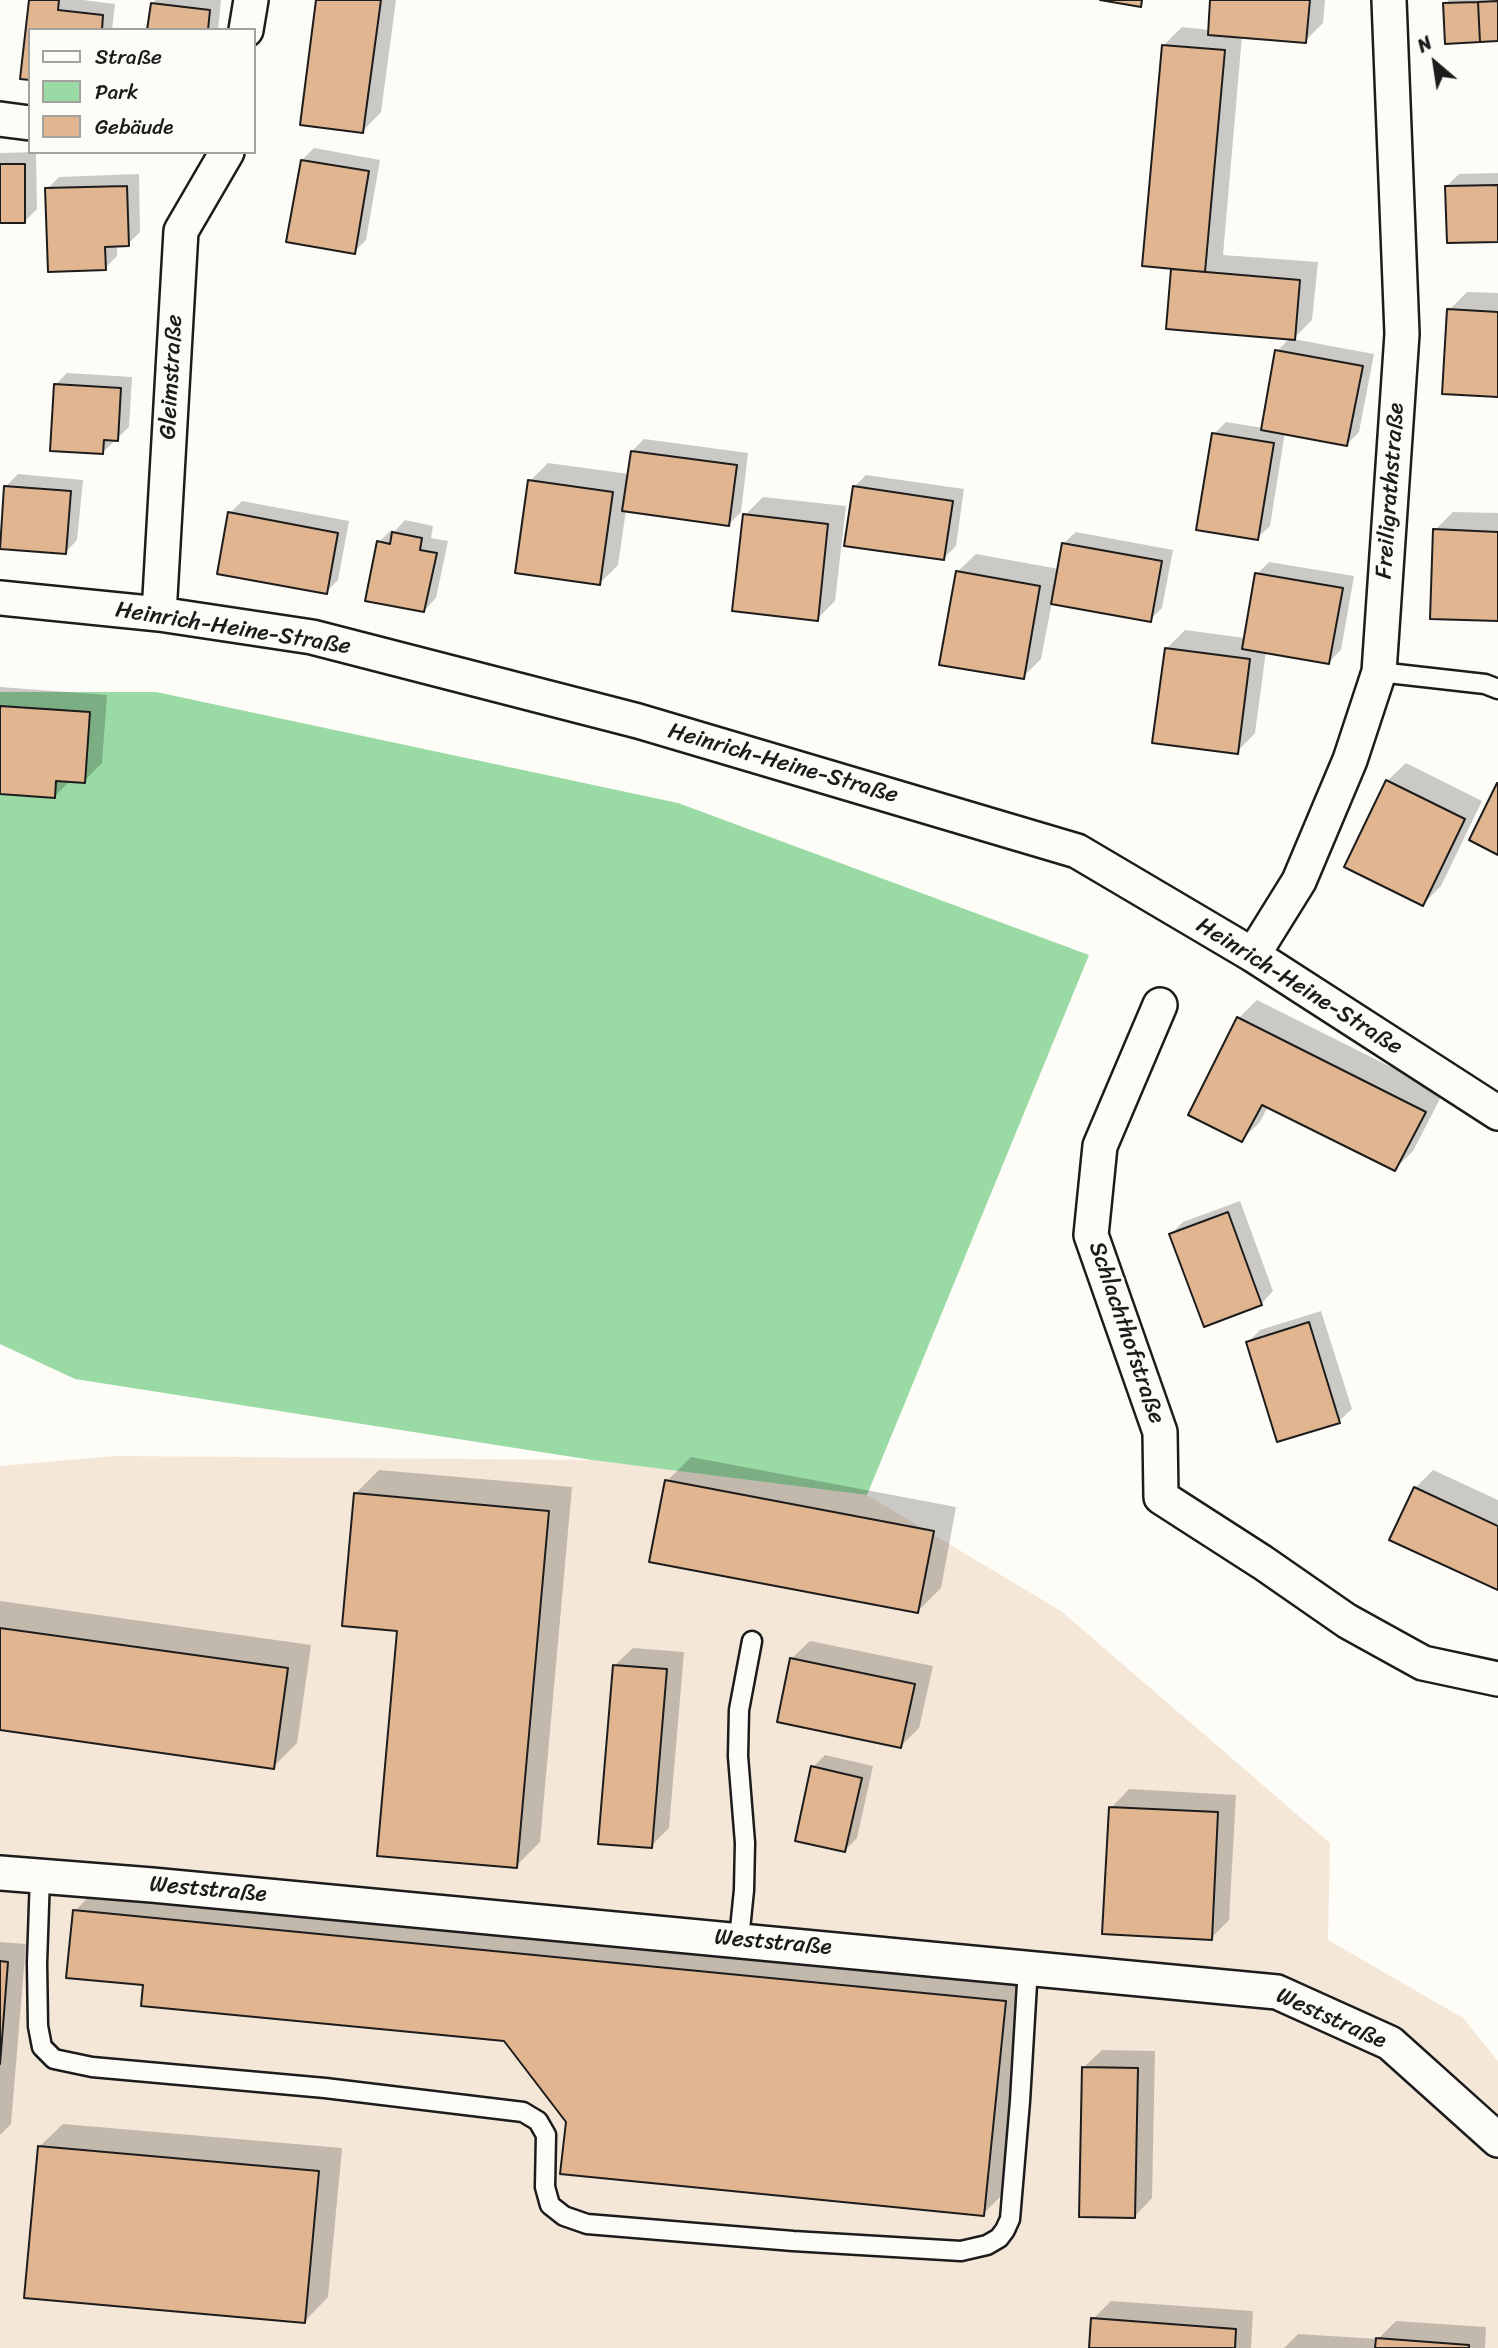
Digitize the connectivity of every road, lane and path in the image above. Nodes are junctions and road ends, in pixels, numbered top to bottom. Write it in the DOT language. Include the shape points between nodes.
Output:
graph roads {
  1 [pos="251,0"];
  2 [pos="1390,0"];
  3 [pos="246,28"];
  4 [pos="0,119"];
  5 [pos="28,123"];
  6 [pos="221,154"];
  7 [pos="0,598"];
  8 [pos="159,614"];
  9 [pos="1379,672"];
  10 [pos="1498,688"];
  11 [pos="1253,955"];
  12 [pos="1160,1005"];
  13 [pos="1498,1114"];
  14 [pos="752,1641"];
  15 [pos="1498,1679"];
  16 [pos="0,1873"];
  17 [pos="40,1876"];
  18 [pos="739,1939"];
  19 [pos="1028,1967"];
  20 [pos="1498,2140"];
  1 -- 3 [label="street"];
  2 -- 9 [label="street, Freiligrathstraße" via="1402,334"];
  4 -- 5 [label="street"];
  6 -- 8 [label="street, Gleimstraße" via="181,231"];
  7 -- 8 [label="street, Heinrich-Heine-Straße"];
  8 -- 11 [label="street, Heinrich-Heine-Straße" via="312,637 638,721 1077,851"];
  9 -- 10 [label="lane"];
  9 -- 11 [label="street, Freiligrathstraße" via="1350,760 1299,881"];
  11 -- 13 [label="street, Heinrich-Heine-Straße"];
  12 -- 15 [label="street, Schlachthofstraße" via="1100,1146 1091,1235 1160,1432 1161,1497 1347,1621 1423,1663"];
  14 -- 18 [label="lane" via="739,1710 745,1843"];
  16 -- 17 [label="street, Weststraße"];
  17 -- 18 [label="street, Weststraße"];
  17 -- 19 [label="lane" via="38,2026 42,2047 54,2059 92,2067 523,2112 547,2135 545,2186 550,2205 587,2224 961,2251 987,2245 999,2238 1010,2219"];
  18 -- 19 [label="street, Weststraße"];
  19 -- 20 [label="street, Weststraße" via="1277,1992 1390,2043"];
}
